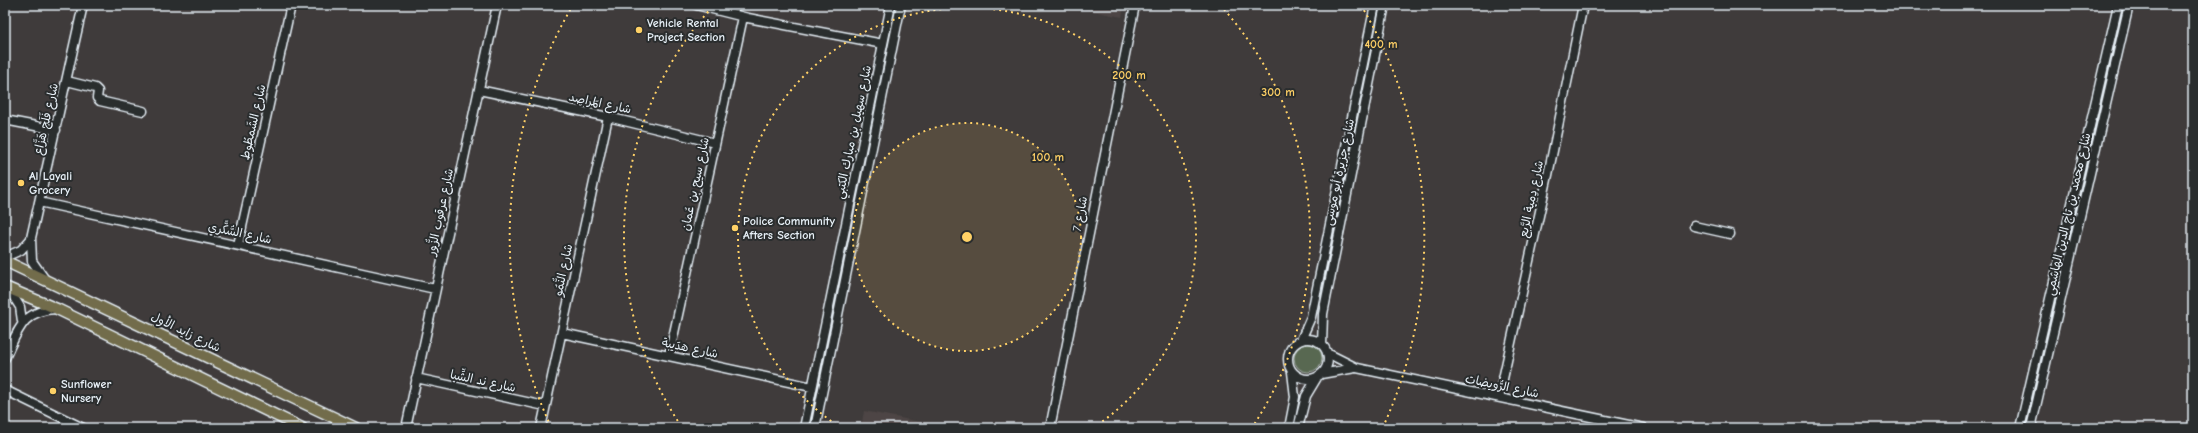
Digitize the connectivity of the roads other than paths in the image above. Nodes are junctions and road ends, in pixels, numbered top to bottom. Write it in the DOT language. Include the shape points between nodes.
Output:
graph roads {
  1 [pos="83,5"];
  2 [pos="291,5"];
  3 [pos="497,5"];
  4 [pos="696,5"];
  5 [pos="891,5"];
  6 [pos="901,5"];
  7 [pos="1135,5"];
  8 [pos="1375,5"];
  9 [pos="1385,5"];
  10 [pos="1583,5"];
  11 [pos="2118,5"];
  12 [pos="2130,5"];
  13 [pos="743,17"];
  14 [pos="883,44"];
  15 [pos="66,81"];
  16 [pos="479,90"];
  17 [pos="143,111"];
  18 [pos="608,117"];
  19 [pos="5,120"];
  20 [pos="56,130"];
  21 [pos="715,143"];
  22 [pos="39,202"];
  23 [pos="1694,226"];
  24 [pos="1730,234"];
  25 [pos="31,238"];
  26 [pos="238,245"];
  27 [pos="5,257"];
  28 [pos="5,261"];
  29 [pos="46,280"];
  30 [pos="6,287"];
  31 [pos="435,289"];
  32 [pos="57,309"];
  33 [pos="22,322"];
  34 [pos="562,333"];
  35 [pos="1301,340"];
  36 [pos="1322,345"];
  37 [pos="1327,354"];
  38 [pos="670,356"];
  39 [pos="5,358"];
  40 [pos="1356,368"];
  41 [pos="1292,372"];
  42 [pos="1319,375"];
  43 [pos="416,378"];
  44 [pos="812,387"];
  45 [pos="5,390"];
  46 [pos="1500,398"];
  47 [pos="545,406"];
  48 [pos="404,427"];
  49 [pos="83,428"];
  50 [pos="302,428"];
  51 [pos="356,428"];
  52 [pos="541,428"];
  53 [pos="804,428"];
  54 [pos="815,428"];
  55 [pos="1050,428"];
  56 [pos="1289,428"];
  57 [pos="1298,428"];
  58 [pos="1643,428"];
  59 [pos="2020,428"];
  60 [pos="2031,428"];
  1 -- 15 [label="street, شارع فَلَج هَزَّاع"];
  2 -- 26 [label="street, شارع الشَمطُوط"];
  3 -- 16 [label="street, شارع عرقوب الزُّور"];
  4 -- 13 [label="street"];
  5 -- 14 [label="street, شارع سهيل بن مبارك الكتبي"];
  6 -- 54 [label="street, شارع سهيل بن مبارك الكتبي"];
  7 -- 55 [label="street, شارع 7"];
  8 -- 35 [label="street, شارع جزيرة أبو موسى" via="1311,317"];
  9 -- 36 [label="street, شارع جزيرة أبو موسى" via="1323,314"];
  10 -- 46 [label="street, شارع دِمية الرَّبع"];
  11 -- 59 [label="street, شارع محمد بن تاج الدين الهاشمي"];
  12 -- 60 [label="street, شارع محمد بن تاج الدين الهاشمي"];
  13 -- 14 [label="street"];
  13 -- 21 [label="street, شارع سيح بن عُمان"];
  14 -- 44 [label="street, شارع سهيل بن مبارك الكتبي"];
  15 -- 17 [label="street" via="95,88 100,101"];
  15 -- 20 [label="street, شارع فَلَج هَزَّاع"];
  16 -- 18 [label="street, شارع المَراصِد"];
  16 -- 31 [label="street, شارع عرقوب الزُّور"];
  18 -- 21 [label="street, شارع المَراصِد"];
  18 -- 34 [label="street, شارع النُّمُو"];
  19 -- 20 [label="street"];
  20 -- 22 [label="street, شارع فَلَج هَزَّاع"];
  21 -- 38 [label="street, شارع سيح بن عُمان"];
  22 -- 25 [label="street, شارع فَلَج هَزَّاع"];
  22 -- 26 [label="street, شارع السُّكَّري"];
  23 -- 24 [label="street"];
  25 -- 27 [label="street" via="21,250"];
  25 -- 29 [label="street, شارع فَلَج هَزَّاع" via="32,261"];
  26 -- 31 [label="street, شارع السُّكَّري"];
  28 -- 29 [label="main road, شارع زايد الأول"];
  29 -- 51 [label="main road, شارع زايد الأول"];
  30 -- 32 [label="main road"];
  30 -- 33 [label="street" via="20,307"];
  31 -- 43 [label="street, شارع عرقوب الزُّور"];
  32 -- 33 [label="street" via="38,312"];
  32 -- 50 [label="main road"];
  33 -- 39 [label="street"];
  34 -- 38 [label="street, شارع هدَيبة"];
  34 -- 47 [label="street, شارع النُّمُو"];
  35 -- 36 [label="street" via="1308,339"];
  35 -- 41 [label="street" via="1295,343 1288,354"];
  36 -- 37 [label="street"];
  37 -- 40 [label="street, شارع الرُّويضات"];
  37 -- 42 [label="street" via="1327,365"];
  38 -- 44 [label="street, شارع هدَيبة"];
  40 -- 42 [label="street, شارع الرُّويضات"];
  40 -- 46 [label="street, شارع الرُّويضات"];
  41 -- 42 [label="street" via="1301,378 1312,379"];
  41 -- 56 [label="street" via="1295,397"];
  42 -- 57 [label="street" via="1306,396"];
  43 -- 47 [label="street, شارع ند الشِّبا"];
  43 -- 48 [label="street, شارع عرقوب الزُّور"];
  44 -- 53 [label="street, شارع سهيل بن مبارك الكتبي"];
  45 -- 49 [label="street"];
  46 -- 58 [label="street, شارع الرُّويضات"];
  47 -- 52 [label="street, شارع النُّمُو"];
}
